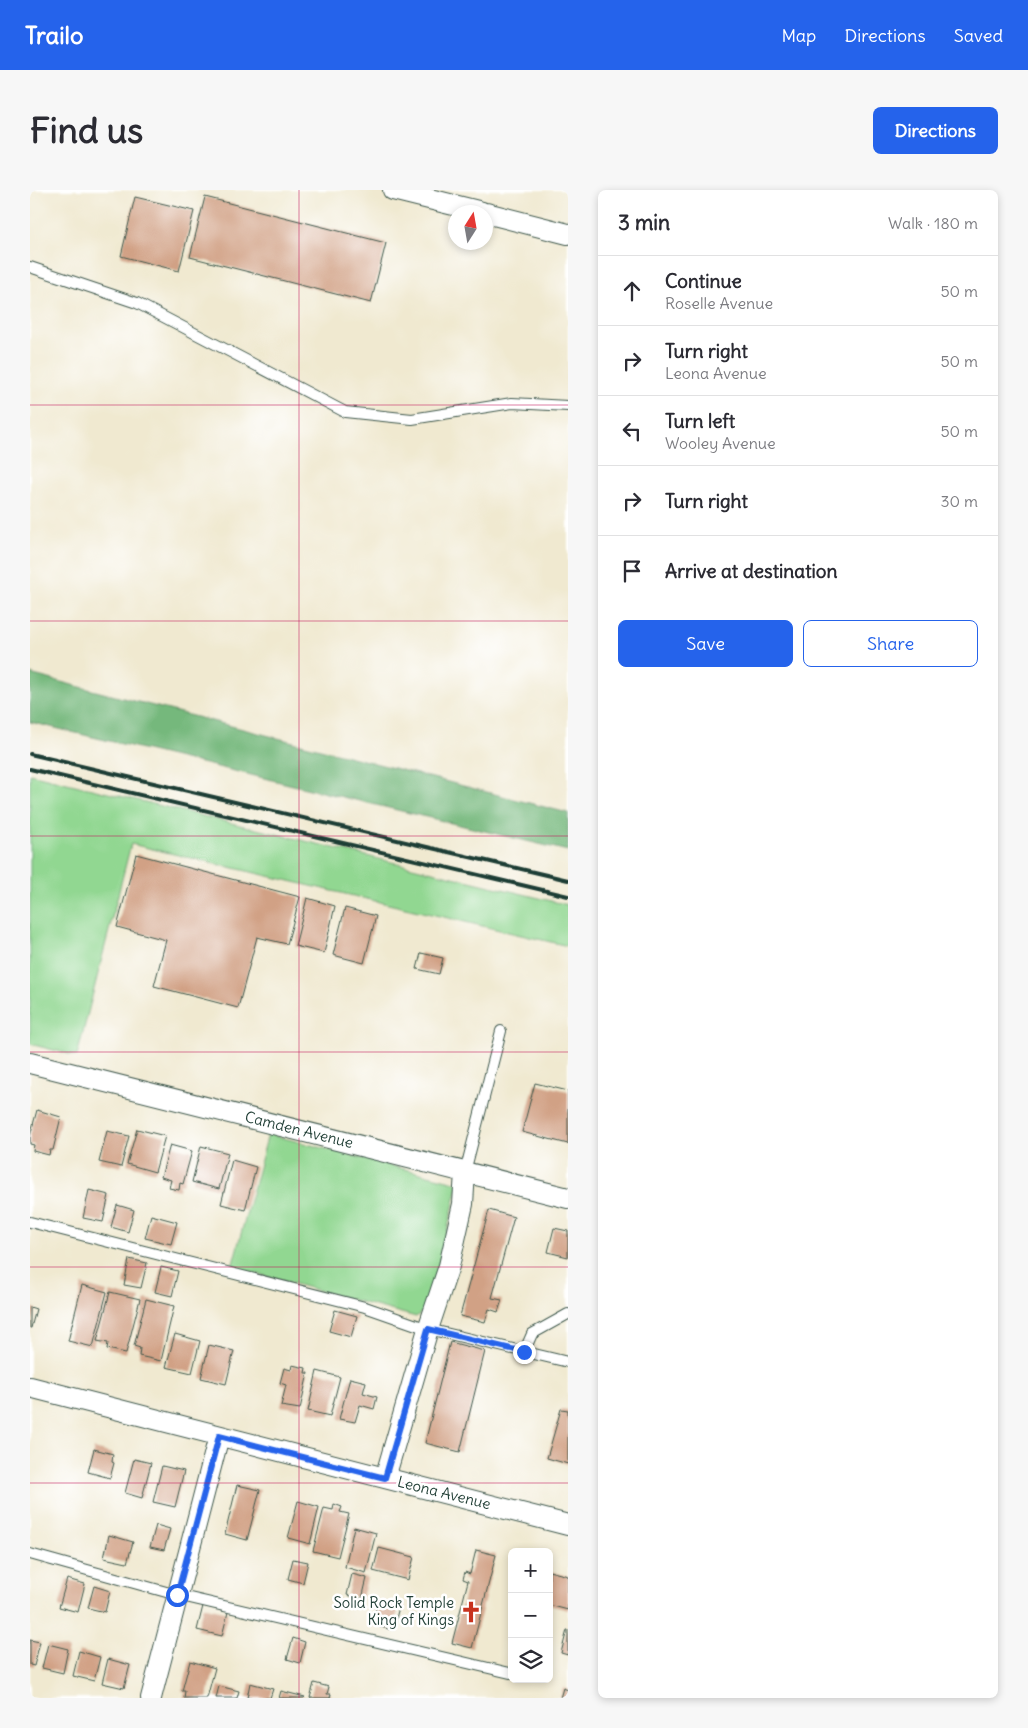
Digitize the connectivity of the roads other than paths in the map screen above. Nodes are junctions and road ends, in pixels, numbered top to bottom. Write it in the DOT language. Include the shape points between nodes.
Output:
graph roads {
  1 [pos="393,190"];
  2 [pos="454,205"];
  3 [pos="493,216"];
  4 [pos="568,234"];
  5 [pos="30,267"];
  6 [pos="568,406"];
  7 [pos="501,1031"];
  8 [pos="30,1063"];
  9 [pos="465,1172"];
  10 [pos="568,1198"];
  11 [pos="30,1222"];
  12 [pos="568,1314"];
  13 [pos="428,1329"];
  14 [pos="524,1352"];
  15 [pos="568,1362"];
  16 [pos="30,1387"];
  17 [pos="219,1436"];
  18 [pos="385,1478"];
  19 [pos="568,1525"];
  20 [pos="30,1554"];
  21 [pos="177,1595"];
  22 [pos="508,1673"];
  23 [pos="150,1698"];
  1 -- 2 [label="street"];
  3 -- 4 [label="street"];
  5 -- 6 [label="lane" via="137,303 346,412 412,419 512,403"];
  7 -- 9 [label="lane"];
  8 -- 9 [label="street, Camden Avenue"];
  9 -- 10 [label="street, Camden Avenue"];
  9 -- 13 [label="street" via="463,1204 449,1266"];
  11 -- 13 [label="lane" via="366,1307"];
  12 -- 14 [label="lane" via="532,1334"];
  13 -- 14 [label="lane"];
  13 -- 18 [label="street"];
  14 -- 15 [label="lane"];
  16 -- 17 [label="street, Leona Avenue"];
  17 -- 18 [label="street, Leona Avenue"];
  17 -- 21 [label="street"];
  18 -- 19 [label="street, Leona Avenue"];
  20 -- 21 [label="lane"];
  21 -- 22 [label="lane"];
  21 -- 23 [label="street"];
}
